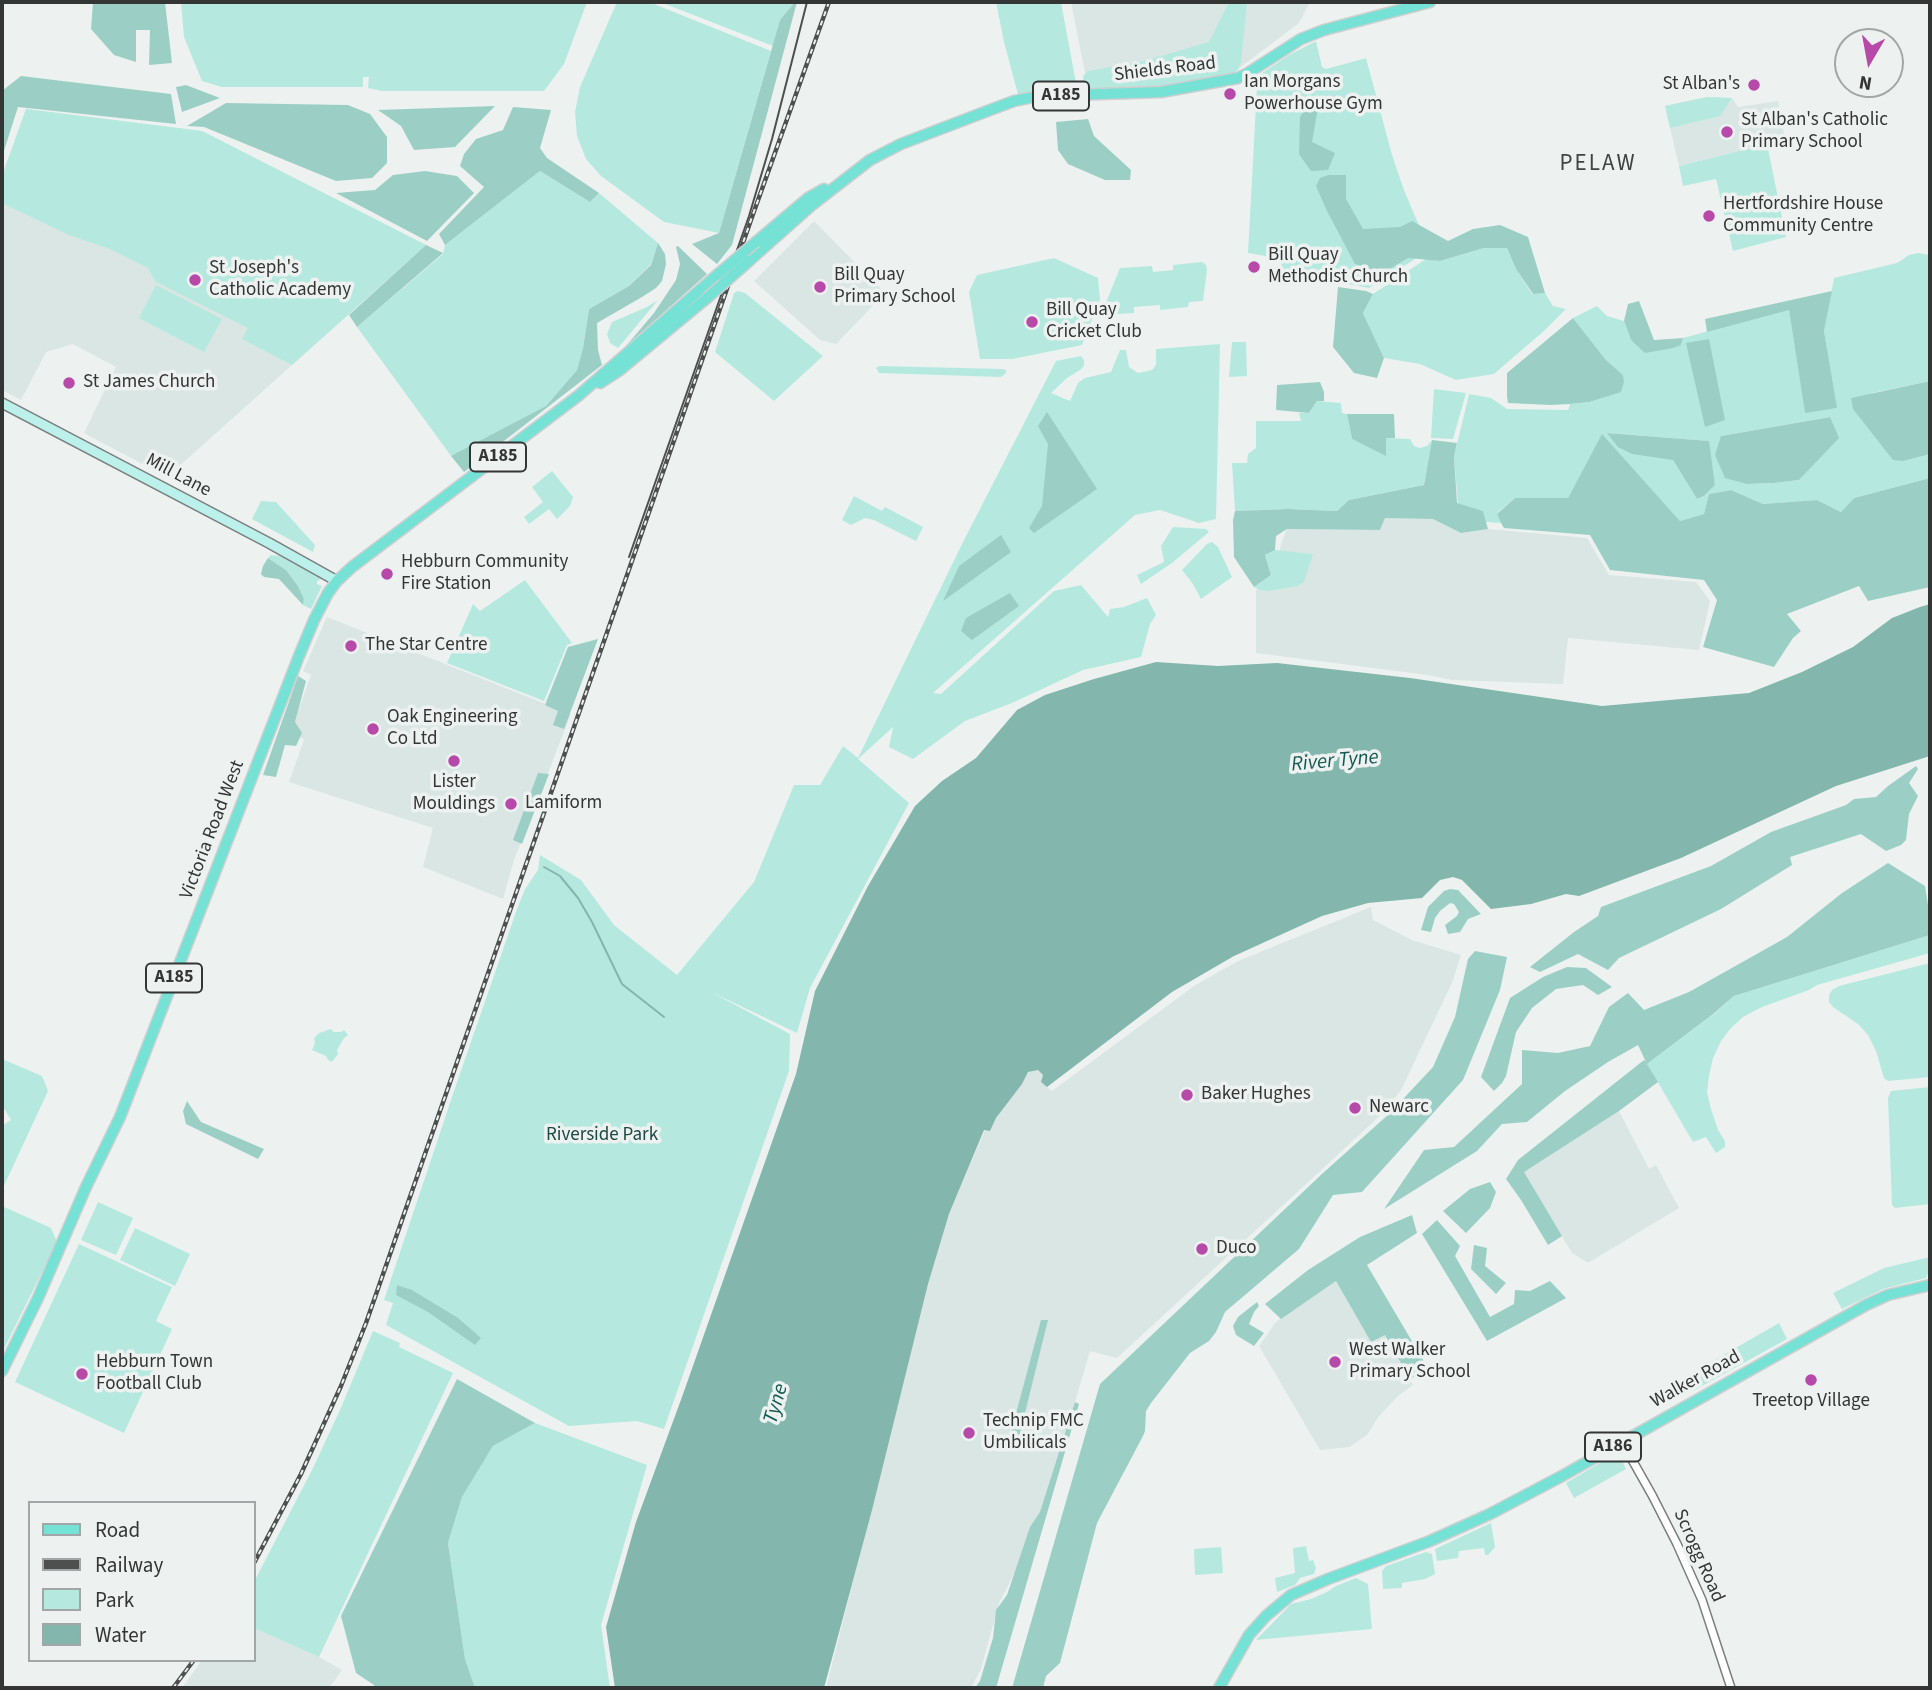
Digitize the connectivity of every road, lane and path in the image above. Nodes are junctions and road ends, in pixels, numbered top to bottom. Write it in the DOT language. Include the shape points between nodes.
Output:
graph roads {
  1 [pos="1430,2"];
  2 [pos="810,201"];
  3 [pos="578,396"];
  4 [pos="2,403"];
  5 [pos="337,582"];
  6 [pos="1930,1285"];
  7 [pos="2,1371"];
  8 [pos="1622,1442"];
  9 [pos="1219,1688"];
  10 [pos="1731,1688"];
  1 -- 2 [label="main road, Shields Road / A185" via="1308,36 1248,74 1232,79 1161,92 1039,96 1014,102 901,144"];
  2 -- 3 [label="main road, A185, bridge" via="701,288"];
  2 -- 3 [label="main road, A185, bridge" via="707,298 620,370"];
  3 -- 5 [label="main road, Victoria Road West / A185"];
  4 -- 5 [label="main road, Mill Lane"];
  5 -- 7 [label="main road, Victoria Road West / A185" via="299,656 120,1117"];
  6 -- 8 [label="main road, Walker Road / A186" via="1866,1305"];
  8 -- 9 [label="main road, Walker Road / A186" via="1473,1523 1291,1595 1243,1643"];
  8 -- 10 [label="street, Scrogg Road" via="1702,1600"];
}
